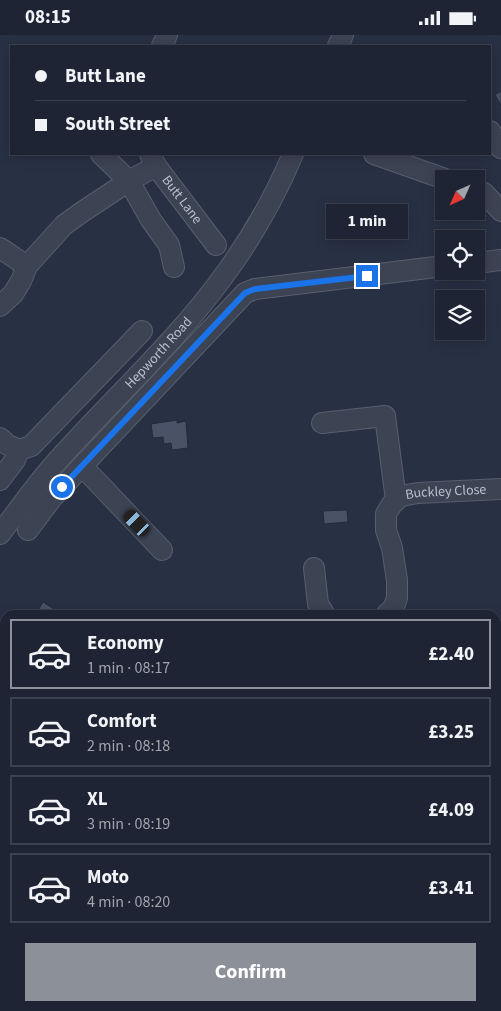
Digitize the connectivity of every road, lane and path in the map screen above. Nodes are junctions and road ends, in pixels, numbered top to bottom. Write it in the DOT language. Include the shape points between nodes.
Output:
graph roads {
  1 [pos="491,133"];
  2 [pos="501,148"];
  3 [pos="102,155"];
  4 [pos="293,155"];
  5 [pos="377,155"];
  6 [pos="153,160"];
  7 [pos="435,175"];
  8 [pos="128,181"];
  9 [pos="485,194"];
  10 [pos="501,211"];
  11 [pos="216,245"];
  12 [pos="0,248"];
  13 [pos="501,260"];
  14 [pos="485,262"];
  15 [pos="27,266"];
  16 [pos="174,267"];
  17 [pos="435,268"];
  18 [pos="0,306"];
  19 [pos="142,331"];
  20 [pos="322,423"];
  21 [pos="0,438"];
  22 [pos="19,450"];
  23 [pos="82,466"];
  24 [pos="0,480"];
  25 [pos="501,489"];
  26 [pos="396,501"];
  27 [pos="28,530"];
  28 [pos="0,534"];
  29 [pos="162,550"];
  30 [pos="314,568"];
  31 [pos="322,610"];
  32 [pos="391,610"];
  1 -- 2 [label="street"];
  3 -- 8 [label="street"];
  4 -- 28 [label="street, Hepworth Road" via="244,246 207,298 51,469"];
  5 -- 7 [label="street"];
  6 -- 8 [label="street"];
  6 -- 11 [label="street, Butt Lane"];
  8 -- 15 [label="street" via="64,225"];
  8 -- 16 [label="street" via="169,245"];
  9 -- 10 [label="street"];
  12 -- 15 [label="street"];
  13 -- 14 [label="street"];
  15 -- 18 [label="street" via="13,294"];
  17 -- 23 [label="street" via="255,289 245,293"];
  19 -- 22 [label="street" via="31,446"];
  20 -- 26 [label="street" via="385,416"];
  21 -- 22 [label="street"];
  22 -- 24 [label="street" via="16,460"];
  23 -- 27 [label="street"];
  23 -- 29 [label="street"];
  25 -- 26 [label="street, Buckley Close" via="418,493 401,496"];
  26 -- 32 [label="street, Buckley Close" via="386,514 386,530 397,579 397,598"];
  30 -- 31 [label="street" via="318,604"];
}
